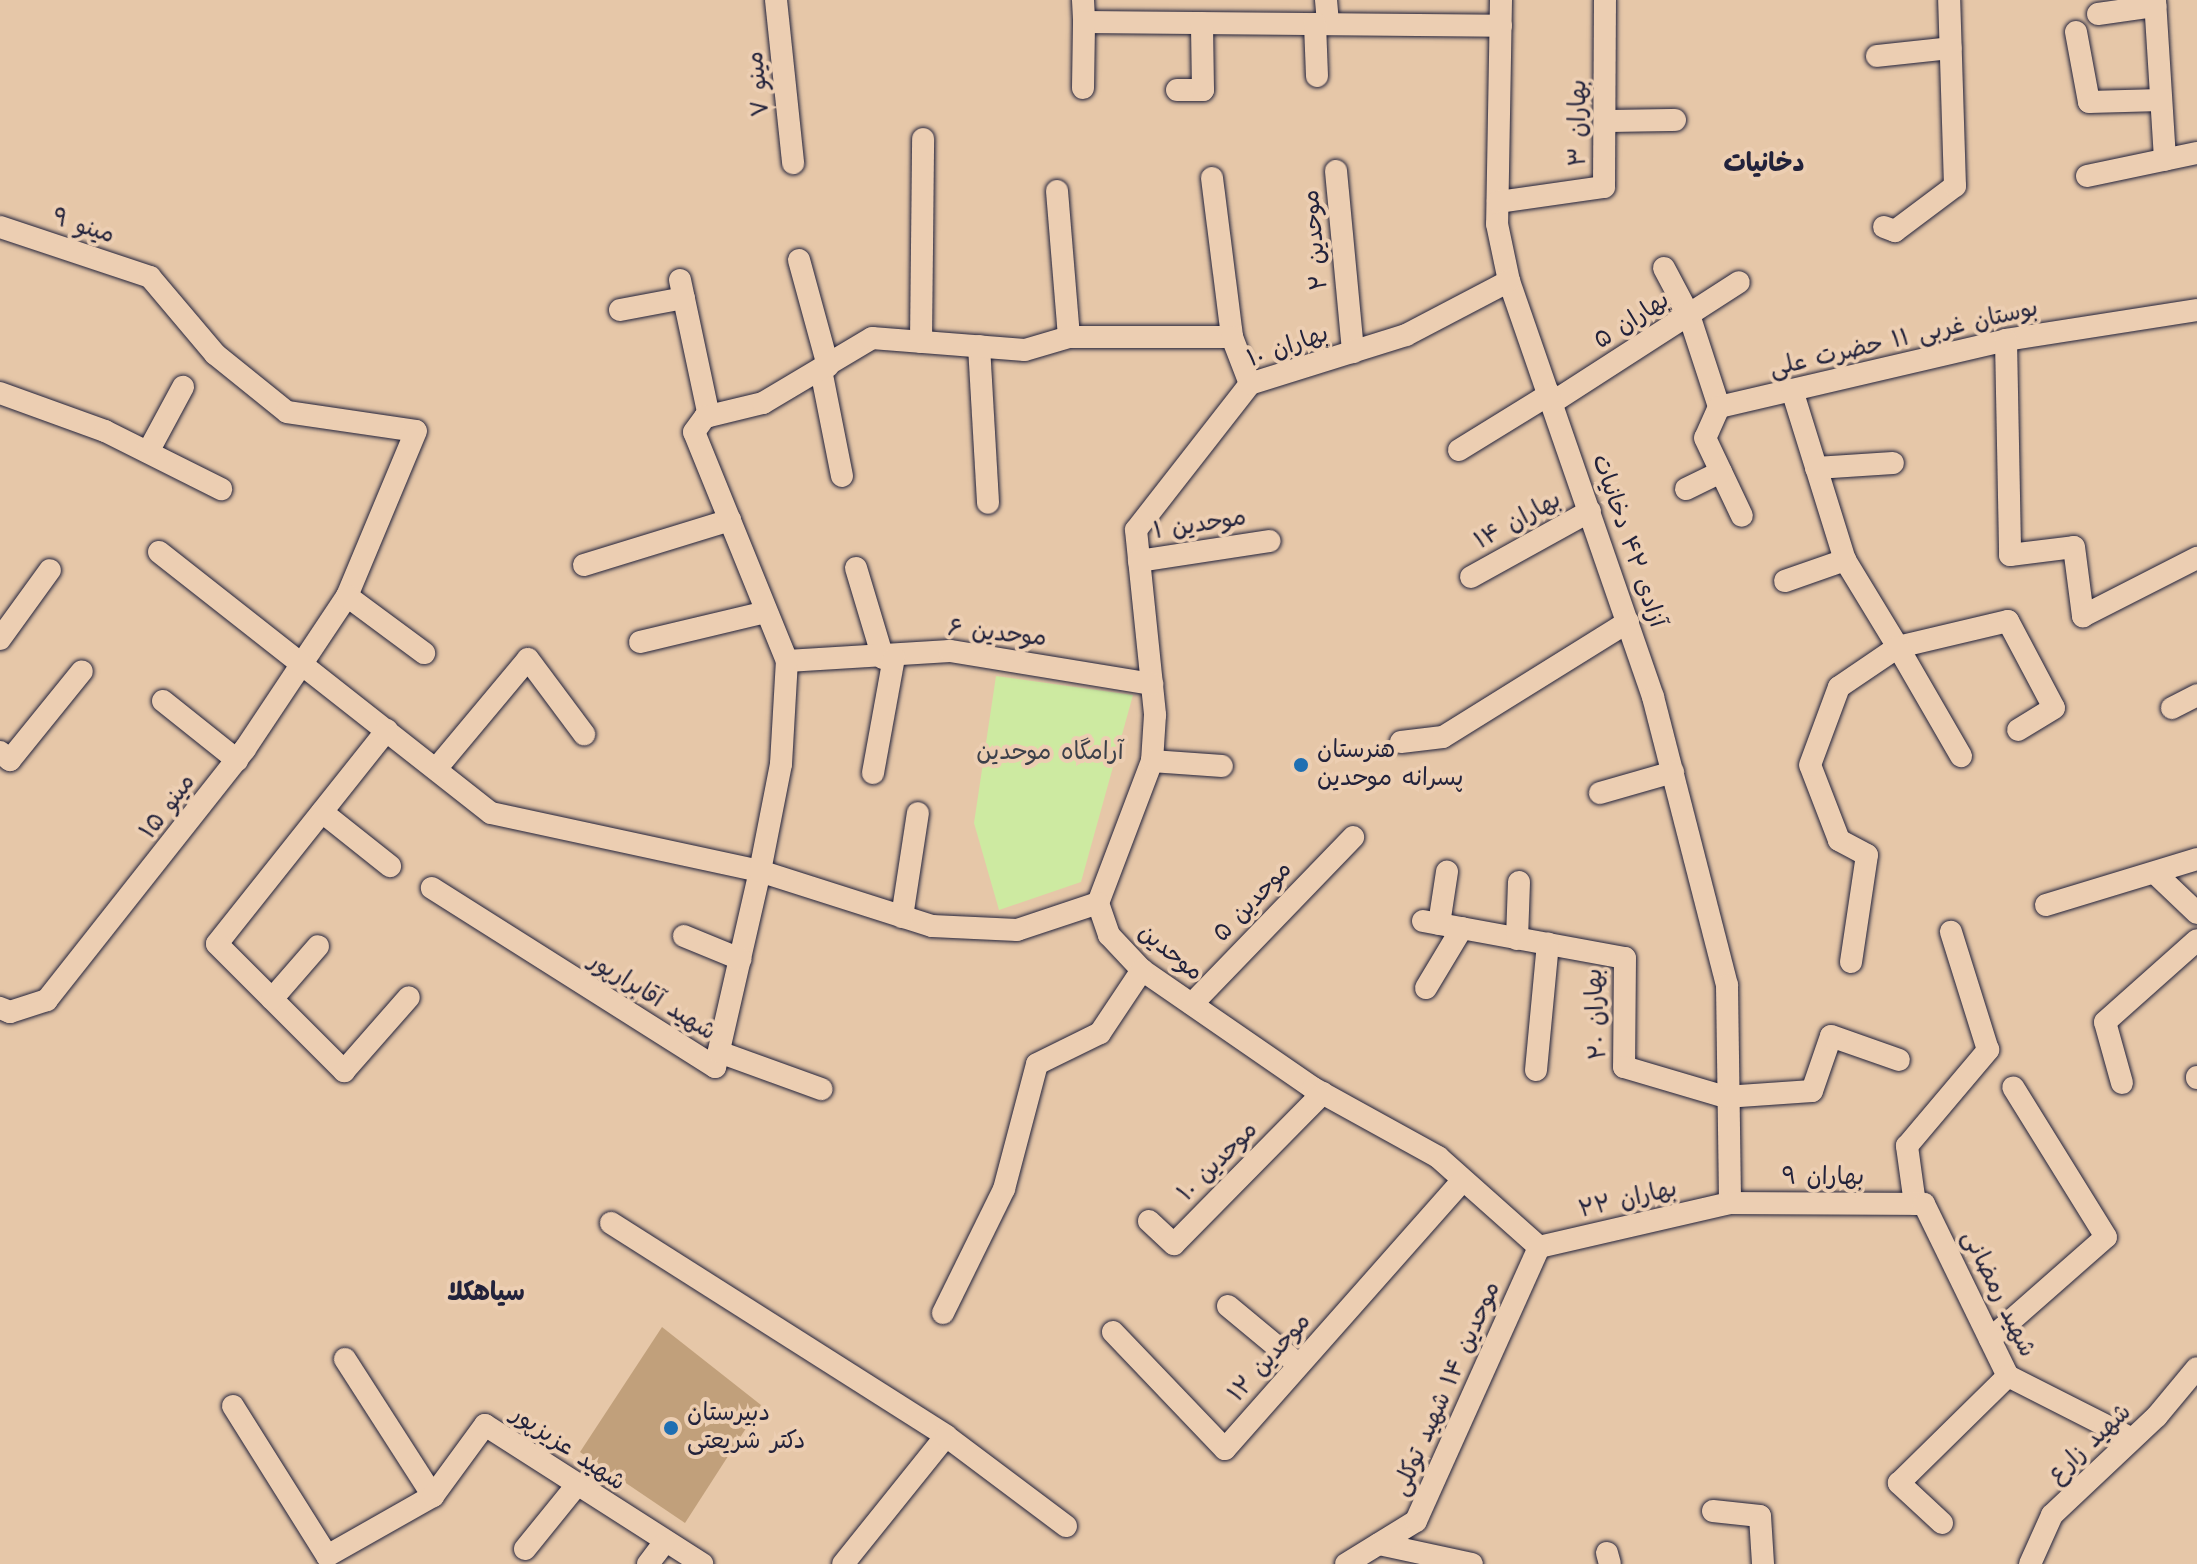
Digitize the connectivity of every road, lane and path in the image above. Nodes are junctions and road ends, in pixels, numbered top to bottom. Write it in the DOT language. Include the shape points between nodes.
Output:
graph roads {
  1 [pos="776,0"];
  2 [pos="1326,0"];
  3 [pos="1501,0"];
  4 [pos="1605,0"];
  5 [pos="1949,0"];
  6 [pos="2155,3"];
  7 [pos="1084,11"];
  8 [pos="2098,14"];
  9 [pos="1202,23"];
  10 [pos="1322,24"];
  11 [pos="1501,26"];
  12 [pos="2076,32"];
  13 [pos="1951,48"];
  14 [pos="1877,56"];
  15 [pos="1317,76"];
  16 [pos="1083,88"];
  17 [pos="1177,90"];
  18 [pos="2161,100"];
  19 [pos="1675,120"];
  20 [pos="1605,121"];
  21 [pos="923,139"];
  22 [pos="2197,153"];
  23 [pos="2165,160"];
  24 [pos="793,163"];
  25 [pos="1336,171"];
  26 [pos="2087,176"];
  27 [pos="1212,178"];
  28 [pos="1057,191"];
  29 [pos="1498,202"];
  30 [pos="0,227"];
  31 [pos="1884,227"];
  32 [pos="799,260"];
  33 [pos="1664,268"];
  34 [pos="150,277"];
  35 [pos="1509,281"];
  36 [pos="1739,282"];
  37 [pos="620,310"];
  38 [pos="2197,310"];
  39 [pos="1689,315"];
  40 [pos="1069,337"];
  41 [pos="1232,337"];
  42 [pos="2006,340"];
  43 [pos="921,342"];
  44 [pos="979,346"];
  45 [pos="1353,352"];
  46 [pos="825,368"];
  47 [pos="1250,384"];
  48 [pos="183,387"];
  49 [pos="1792,390"];
  50 [pos="0,393"];
  51 [pos="1551,398"];
  52 [pos="1719,407"];
  53 [pos="707,417"];
  54 [pos="1459,450"];
  55 [pos="148,452"];
  56 [pos="1893,463"];
  57 [pos="1816,468"];
  58 [pos="1721,472"];
  59 [pos="842,476"];
  60 [pos="221,489"];
  61 [pos="1686,489"];
  62 [pos="988,503"];
  63 [pos="1590,511"];
  64 [pos="1742,516"];
  65 [pos="730,520"];
  66 [pos="1269,541"];
  67 [pos="159,552"];
  68 [pos="2197,558"];
  69 [pos="1845,560"];
  70 [pos="1139,561"];
  71 [pos="584,565"];
  72 [pos="856,568"];
  73 [pos="50,570"];
  74 [pos="1471,577"];
  75 [pos="1785,581"];
  76 [pos="347,596"];
  77 [pos="766,612"];
  78 [pos="1628,622"];
  79 [pos="0,639"];
  80 [pos="640,642"];
  81 [pos="1898,647"];
  82 [pos="424,653"];
  83 [pos="889,658"];
  84 [pos="787,661"];
  85 [pos="303,665"];
  86 [pos="82,671"];
  87 [pos="1152,684"];
  88 [pos="2197,695"];
  89 [pos="163,701"];
  90 [pos="2172,708"];
  91 [pos="387,730"];
  92 [pos="2018,730"];
  93 [pos="584,734"];
  94 [pos="1401,742"];
  95 [pos="0,752"];
  96 [pos="1961,756"];
  97 [pos="237,760"];
  98 [pos="1152,761"];
  99 [pos="1222,766"];
  100 [pos="436,769"];
  101 [pos="1673,772"];
  102 [pos="873,773"];
  103 [pos="1600,793"];
  104 [pos="322,812"];
  105 [pos="918,813"];
  106 [pos="1353,837"];
  107 [pos="2197,859"];
  108 [pos="390,866"];
  109 [pos="760,871"];
  110 [pos="1447,872"];
  111 [pos="2155,873"];
  112 [pos="1519,882"];
  113 [pos="432,888"];
  114 [pos="1098,903"];
  115 [pos="2046,905"];
  116 [pos="2197,913"];
  117 [pos="902,917"];
  118 [pos="1462,928"];
  119 [pos="1951,932"];
  120 [pos="684,936"];
  121 [pos="1517,939"];
  122 [pos="2197,940"];
  123 [pos="1548,944"];
  124 [pos="318,946"];
  125 [pos="740,959"];
  126 [pos="1851,962"];
  127 [pos="1142,970"];
  128 [pos="1426,988"];
  129 [pos="409,997"];
  130 [pos="272,999"];
  131 [pos="1192,1004"];
  132 [pos="0,1008"];
  133 [pos="719,1052"];
  134 [pos="1899,1060"];
  135 [pos="1536,1070"];
  136 [pos="2122,1083"];
  137 [pos="2013,1087"];
  138 [pos="821,1089"];
  139 [pos="1323,1093"];
  140 [pos="1725,1097"];
  141 [pos="1462,1181"];
  142 [pos="1730,1203"];
  143 [pos="1915,1204"];
  144 [pos="1149,1221"];
  145 [pos="611,1223"];
  146 [pos="1539,1247"];
  147 [pos="1228,1306"];
  148 [pos="943,1313"];
  149 [pos="1113,1332"];
  150 [pos="1990,1339"];
  151 [pos="345,1359"];
  152 [pos="1299,1365"];
  153 [pos="2197,1368"];
  154 [pos="2008,1376"];
  155 [pos="233,1406"];
  156 [pos="946,1436"];
  157 [pos="2132,1439"];
  158 [pos="576,1486"];
  159 [pos="433,1496"];
  160 [pos="1713,1511"];
  161 [pos="1942,1523"];
  162 [pos="1066,1526"];
  163 [pos="663,1544"];
  164 [pos="1379,1544"];
  165 [pos="525,1549"];
  166 [pos="648,1564"];
  167 [pos="702,1564"];
  168 [pos="843,1564"];
  169 [pos="1346,1564"];
  170 [pos="1472,1564"];
  171 [pos="1763,1564"];
  172 [pos="2030,1564"];
  1 -- 24 [label="street, مینو ۷"];
  2 -- 10 [label="street"];
  3 -- 11 [label="street, آزادی ۴۲ دخانیات"];
  4 -- 20 [label="street, بهاران ۳"];
  5 -- 13 [label="street"];
  6 -- 8 [label="street"];
  6 -- 18 [label="street"];
  7 -- 9 [label="street"];
  7 -- 16 [label="street"];
  9 -- 10 [label="street"];
  9 -- 17 [label="street" via="1203,90"];
  10 -- 11 [label="street"];
  10 -- 15 [label="street"];
  11 -- 29 [label="street, آزادی ۴۲ دخانیات"];
  12 -- 18 [label="street" via="2089,102"];
  13 -- 14 [label="street"];
  13 -- 31 [label="street" via="1955,186 1895,231"];
  18 -- 23 [label="street"];
  19 -- 20 [label="street"];
  20 -- 29 [label="street, بهاران ۳" via="1604,187"];
  21 -- 43 [label="street"];
  22 -- 23 [label="street"];
  23 -- 26 [label="street"];
  25 -- 45 [label="street, موحدین ۲"];
  27 -- 41 [label="street"];
  28 -- 40 [label="street"];
  29 -- 35 [label="street, آزادی ۴۲ دخانیات"];
  30 -- 34 [label="street, مینو ۹"];
  32 -- 46 [label="street"];
  33 -- 39 [label="street"];
  34 -- 76 [label="street, مینو ۱۵" via="215,354 287,412 416,431"];
  35 -- 45 [label="street, بهاران ۱۰" via="1406,335"];
  35 -- 51 [label="street, آزادی ۴۲ دخانیات"];
  36 -- 39 [label="street, بهاران ۵"];
  37 -- 53 [label="street" via="682,289"];
  38 -- 42 [label="street, بوستان غربی ۱۱ حضرت علی"];
  39 -- 51 [label="street, بهاران ۵"];
  39 -- 52 [label="street"];
  40 -- 41 [label="street"];
  40 -- 44 [label="street" via="1025,350"];
  41 -- 47 [label="street"];
  42 -- 49 [label="street, بوستان غربی ۱۱ حضرت علی"];
  42 -- 68 [label="street" via="2010,555 2074,547 2083,616"];
  43 -- 44 [label="street"];
  43 -- 46 [label="street" via="872,338"];
  44 -- 62 [label="street"];
  45 -- 47 [label="street, بهاران ۱۰"];
  46 -- 53 [label="street" via="763,403"];
  46 -- 59 [label="street"];
  47 -- 70 [label="street, بهاران ۱۰" via="1136,530"];
  48 -- 55 [label="street"];
  49 -- 52 [label="street, بوستان غربی ۱۱ حضرت علی"];
  49 -- 57 [label="street"];
  50 -- 55 [label="street"];
  51 -- 54 [label="street, بهاران ۵"];
  51 -- 63 [label="street, آزادی ۴۲ دخانیات"];
  52 -- 58 [label="street" via="1705,438"];
  53 -- 65 [label="street" via="694,432"];
  55 -- 60 [label="street"];
  56 -- 57 [label="street"];
  57 -- 69 [label="street"];
  58 -- 61 [label="street"];
  58 -- 64 [label="street"];
  63 -- 74 [label="street, بهاران ۱۴"];
  63 -- 78 [label="street, آزادی ۴۲ دخانیات"];
  65 -- 71 [label="street"];
  65 -- 77 [label="street"];
  66 -- 70 [label="street, موحدین ۱"];
  67 -- 85 [label="street"];
  69 -- 75 [label="street"];
  69 -- 81 [label="street"];
  70 -- 87 [label="street"];
  72 -- 83 [label="street"];
  73 -- 79 [label="street"];
  76 -- 82 [label="street"];
  76 -- 85 [label="street, مینو ۱۵"];
  77 -- 80 [label="street"];
  77 -- 84 [label="street"];
  78 -- 94 [label="street" via="1443,737"];
  78 -- 101 [label="street, آزادی ۴۲ دخانیات"];
  81 -- 92 [label="street" via="2008,621 2054,708"];
  81 -- 96 [label="street"];
  81 -- 126 [label="street" via="1839,687 1810,765 1839,840 1867,855"];
  83 -- 84 [label="street, موحدین ۶"];
  83 -- 87 [label="street, موحدین ۶" via="950,651"];
  83 -- 102 [label="street"];
  84 -- 109 [label="street, شهید آقابرارپور" via="781,764"];
  85 -- 91 [label="street"];
  85 -- 97 [label="street, مینو ۱۵"];
  86 -- 95 [label="street" via="10,760"];
  87 -- 98 [label="street"];
  88 -- 90 [label="street"];
  89 -- 97 [label="street"];
  91 -- 100 [label="street"];
  91 -- 104 [label="street"];
  93 -- 100 [label="street" via="528,659"];
  97 -- 132 [label="street, مینو ۱۵" via="47,1000 10,1012"];
  98 -- 99 [label="street"];
  98 -- 114 [label="street"];
  100 -- 109 [label="street" via="491,813"];
  101 -- 103 [label="street"];
  101 -- 140 [label="street, آزادی ۴۲ دخانیات" via="1727,985"];
  104 -- 108 [label="street"];
  104 -- 130 [label="street" via="217,944"];
  105 -- 117 [label="street"];
  106 -- 131 [label="street, موحدین ۵"];
  107 -- 111 [label="street"];
  109 -- 117 [label="street"];
  109 -- 125 [label="street, شهید آقابرارپور"];
  110 -- 118 [label="street, بهاران ۲۰" via="1431,923"];
  111 -- 115 [label="street"];
  111 -- 116 [label="street"];
  112 -- 121 [label="street"];
  113 -- 133 [label="street, شهید آقابرارپور" via="715,1067"];
  114 -- 117 [label="street" via="1017,930 932,926"];
  114 -- 127 [label="street, موحدین" via="1109,935"];
  118 -- 121 [label="street, بهاران ۲۰"];
  118 -- 128 [label="street"];
  119 -- 143 [label="street" via="1988,1050 1907,1146"];
  120 -- 125 [label="street"];
  121 -- 123 [label="street, بهاران ۲۰"];
  122 -- 136 [label="street" via="2105,1022"];
  123 -- 135 [label="street"];
  123 -- 140 [label="street, بهاران ۲۰" via="1625,958 1624,1067"];
  124 -- 130 [label="street"];
  125 -- 133 [label="street, شهید آقابرارپور"];
  127 -- 131 [label="street, موحدین"];
  127 -- 148 [label="street" via="1100,1033 1037,1064 1004,1189"];
  129 -- 130 [label="street" via="344,1071"];
  131 -- 139 [label="street, موحدین"];
  133 -- 138 [label="street"];
  134 -- 140 [label="street" via="1831,1036 1812,1091"];
  137 -- 150 [label="street" via="2106,1237"];
  139 -- 141 [label="street, موحدین" via="1438,1157"];
  139 -- 144 [label="street, موحدین ۱۰" via="1174,1244"];
  140 -- 142 [label="street, آزادی ۴۲ دخانیات"];
  141 -- 146 [label="street, موحدین"];
  141 -- 152 [label="street, موحدین ۱۲"];
  142 -- 143 [label="street, بهاران ۹"];
  142 -- 146 [label="street, بهاران ۲۲"];
  143 -- 150 [label="street, شهید رمضانی" via="1924,1204"];
  145 -- 156 [label="street"];
  146 -- 164 [label="street, موحدین ۱۴ شهید توکلی" via="1416,1521"];
  147 -- 152 [label="street"];
  149 -- 152 [label="street, موحدین ۱۲" via="1225,1449"];
  150 -- 154 [label="street, شهید رمضانی"];
  151 -- 159 [label="street"];
  153 -- 157 [label="street, شهید زارع"];
  154 -- 157 [label="street, شهید رمضانی"];
  154 -- 161 [label="street" via="1899,1483"];
  155 -- 159 [label="street, شهید عزیزپور" via="327,1556"];
  156 -- 162 [label="street"];
  156 -- 168 [label="street"];
  157 -- 172 [label="street, شهید زارع" via="2052,1515"];
  158 -- 159 [label="street, شهید عزیزپور" via="485,1425"];
  158 -- 163 [label="street, شهید عزیزپور"];
  158 -- 165 [label="street"];
  160 -- 171 [label="street" via="1760,1516"];
  163 -- 166 [label="street"];
  163 -- 167 [label="street, شهید عزیزپور"];
  164 -- 169 [label="street, موحدین ۱۴ شهید توکلی"];
  164 -- 170 [label="street"];
}
